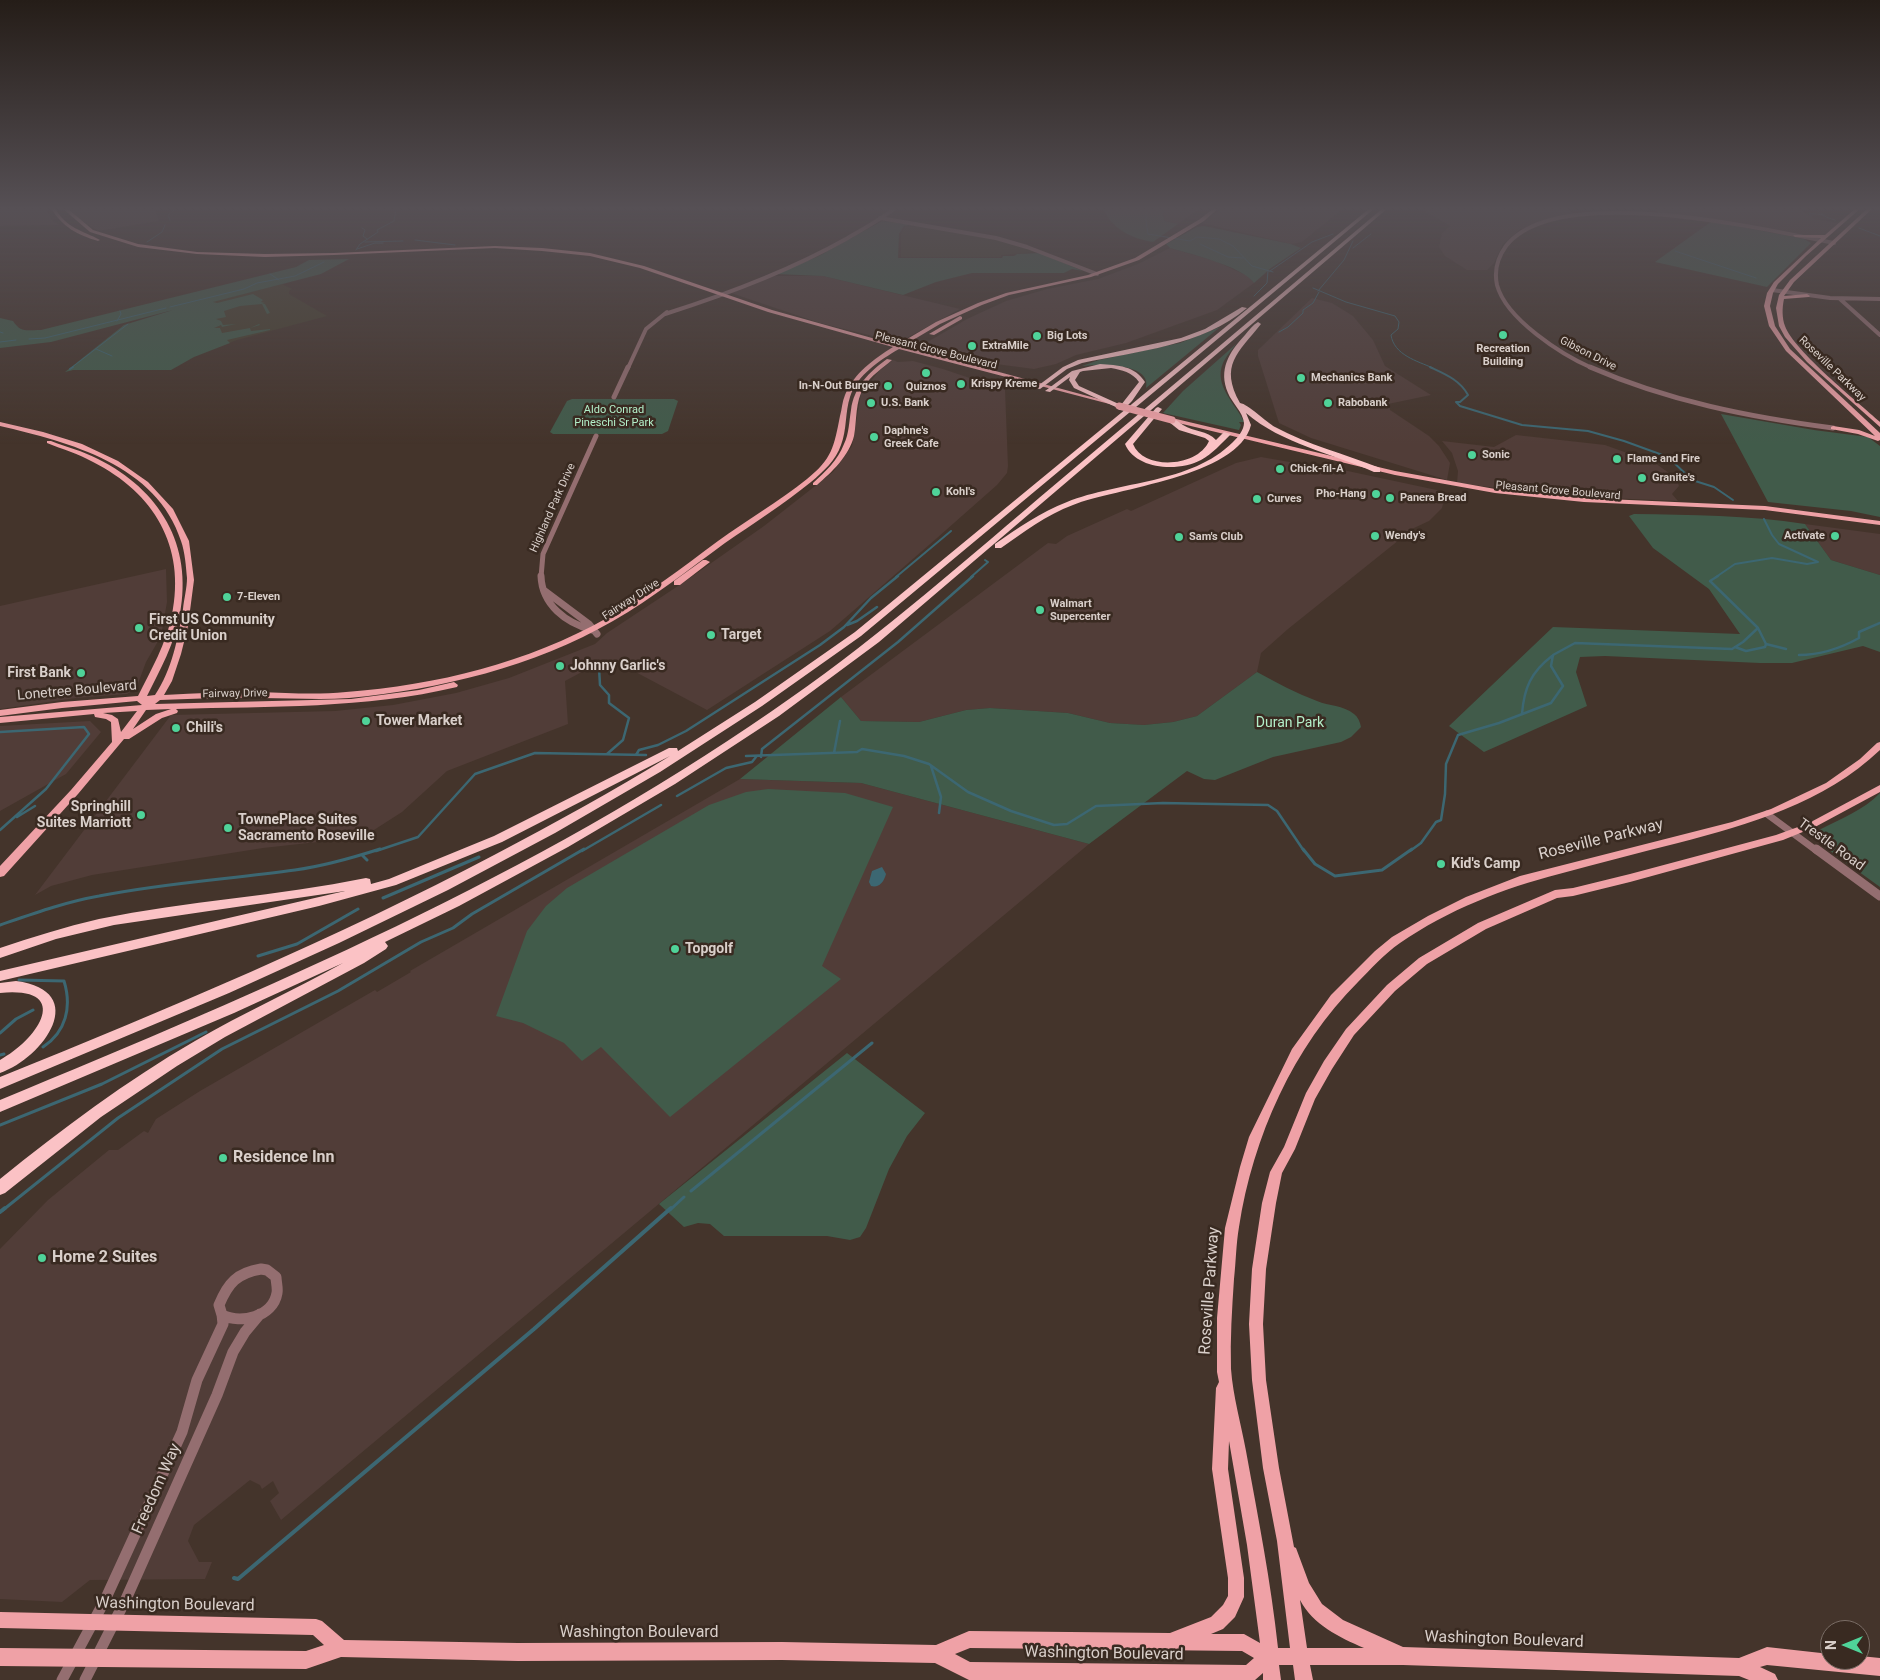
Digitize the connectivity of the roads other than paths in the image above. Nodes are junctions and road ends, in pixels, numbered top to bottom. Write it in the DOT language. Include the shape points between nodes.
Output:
graph roads {
  1 [pos="687,286"];
  2 [pos="690,286"];
  3 [pos="738,286"];
  4 [pos="1039,286"];
  5 [pos="1278,286"];
  6 [pos="1293,286"];
  7 [pos="1499,286"];
  8 [pos="1775,286"];
  9 [pos="1789,286"];
  10 [pos="1772,290"];
  11 [pos="1271,292"];
  12 [pos="1011,294"];
  13 [pos="714,295"];
  14 [pos="1283,295"];
  15 [pos="1783,295"];
  16 [pos="1807,296"];
  17 [pos="1840,299"];
  18 [pos="1880,299"];
  19 [pos="996,302"];
  20 [pos="970,308"];
  21 [pos="764,315"];
  22 [pos="798,320"];
  23 [pos="1880,336"];
  24 [pos="907,349"];
  25 [pos="897,350"];
  26 [pos="1077,371"];
  27 [pos="1194,371"];
  28 [pos="1040,386"];
  29 [pos="1050,389"];
  30 [pos="1230,392"];
  31 [pos="614,397"];
  32 [pos="1105,401"];
  33 [pos="1119,406"];
  34 [pos="1858,417"];
  35 [pos="1172,420"];
  36 [pos="0,424"];
  37 [pos="1880,425"];
  38 [pos="1833,428"];
  39 [pos="0,429"];
  40 [pos="1104,431"];
  41 [pos="1877,432"];
  42 [pos="1227,434"];
  43 [pos="596,436"];
  44 [pos="1240,438"];
  45 [pos="1880,439"];
  46 [pos="1209,450"];
  47 [pos="123,466"];
  48 [pos="114,470"];
  49 [pos="1377,470"];
  50 [pos="1670,503"];
  51 [pos="1612,507"];
  52 [pos="1880,523"];
  53 [pos="1880,530"];
  54 [pos="730,537"];
  55 [pos="685,577"];
  56 [pos="911,611"];
  57 [pos="595,632"];
  58 [pos="157,698"];
  59 [pos="142,704"];
  60 [pos="194,706"];
  61 [pos="79,712"];
  62 [pos="0,713"];
  63 [pos="737,718"];
  64 [pos="0,720"];
  65 [pos="117,743"];
  66 [pos="1880,745"];
  67 [pos="1880,788"];
  68 [pos="1767,814"];
  69 [pos="1792,833"];
  70 [pos="433,864"];
  71 [pos="0,873"];
  72 [pos="1880,896"];
  73 [pos="428,917"];
  74 [pos="0,954"];
  75 [pos="0,976"];
  76 [pos="0,988"];
  77 [pos="0,1068"];
  78 [pos="0,1083"];
  79 [pos="0,1106"];
  80 [pos="0,1188"];
  81 [pos="222,1314"];
  82 [pos="260,1314"];
  83 [pos="1224,1372"];
  84 [pos="1285,1541"];
  85 [pos="0,1620"];
  86 [pos="93,1622"];
  87 [pos="113,1622"];
  88 [pos="1170,1642"];
  89 [pos="341,1648"];
  90 [pos="936,1654"];
  91 [pos="1403,1656"];
  92 [pos="0,1657"];
  93 [pos="1268,1657"];
  94 [pos="73,1658"];
  95 [pos="96,1658"];
  96 [pos="1300,1658"];
  97 [pos="1739,1667"];
  98 [pos="1880,1667"];
  99 [pos="62,1680"];
  100 [pos="85,1680"];
  101 [pos="1272,1680"];
  102 [pos="1304,1680"];
  103 [pos="1769,1680"];
  1 -- 13 [label="main road, Pleasant Grove Boulevard"];
  2 -- 13 [label="main road, Pleasant Grove Boulevard"];
  3 -- 13 [label="street"];
  4 -- 12 [label="main road, Fairway Drive"];
  5 -- 11 [label="highway"];
  6 -- 14 [label="highway"];
  7 -- 38 [label="street, Gibson Drive" via="1506,303 1527,326 1556,348 1593,368 1651,391 1704,406"];
  8 -- 10 [label="main road"];
  9 -- 15 [label="main road"];
  9 -- 16 [label="main road"];
  10 -- 15 [label="street"];
  10 -- 34 [label="main road, Roseville Parkway" via="1767,302 1768,313 1779,340"];
  11 -- 28 [label="highway" via="1194,336 1080,361"];
  11 -- 40 [label="highway"];
  12 -- 19 [label="main road, Fairway Drive" via="1014,296"];
  12 -- 20 [label="main road, Fairway Drive"];
  13 -- 21 [label="main road, Pleasant Grove Boulevard"];
  13 -- 22 [label="main road, Pleasant Grove Boulevard"];
  13 -- 31 [label="street" via="665,314 646,330"];
  14 -- 27 [label="highway"];
  14 -- 30 [label="highway" via="1228,362 1226,374"];
  15 -- 16 [label="main road"];
  15 -- 37 [label="main road, Roseville Parkway" via="1780,317 1792,343"];
  16 -- 17 [label="street"];
  17 -- 18 [label="street"];
  17 -- 23 [label="street"];
  19 -- 20 [label="main road"];
  19 -- 24 [label="main road, Fairway Drive" via="960,318"];
  20 -- 25 [label="main road, Fairway Drive" via="938,323"];
  21 -- 22 [label="main road"];
  21 -- 25 [label="main road, Pleasant Grove Boulevard"];
  22 -- 25 [label="main road, Pleasant Grove Boulevard"];
  24 -- 25 [label="main road, Fairway Drive"];
  24 -- 28 [label="main road, Pleasant Grove Boulevard"];
  25 -- 28 [label="main road, Pleasant Grove Boulevard"];
  25 -- 54 [label="main road, Fairway Drive" via="865,370 854,383 847,397 840,441 826,464"];
  25 -- 55 [label="main road, Fairway Drive" via="861,386 849,439 831,469 803,493"];
  26 -- 29 [label="highway"];
  26 -- 32 [label="highway" via="1072,378 1074,385"];
  26 -- 40 [label="highway" via="1115,367 1133,373 1141,380 1140,387 1107,423"];
  27 -- 46 [label="highway" via="1133,437 1129,447 1133,453 1147,460 1172,464 1196,460"];
  27 -- 56 [label="highway"];
  28 -- 29 [label="main road, Pleasant Grove Boulevard"];
  29 -- 32 [label="main road, Pleasant Grove Boulevard"];
  30 -- 44 [label="highway" via="1248,421 1248,428"];
  30 -- 49 [label="highway" via="1252,414 1282,433"];
  32 -- 33 [label="highway"];
  33 -- 35 [label="main road, Pleasant Grove Boulevard, bridge"];
  34 -- 38 [label="main road" via="1858,427"];
  34 -- 41 [label="main road, Roseville Parkway"];
  35 -- 42 [label="main road, Pleasant Grove Boulevard"];
  35 -- 46 [label="highway" via="1182,428 1208,436 1213,441"];
  36 -- 47 [label="main road" via="65,440"];
  38 -- 41 [label="main road"];
  38 -- 45 [label="main road"];
  39 -- 48 [label="main road" via="87,455"];
  40 -- 63 [label="highway" via="858,634"];
  41 -- 45 [label="main road, Roseville Parkway"];
  42 -- 44 [label="main road, Pleasant Grove Boulevard"];
  42 -- 46 [label="highway"];
  43 -- 57 [label="street, Highland Park Drive" via="543,554 539,573 546,600 557,612 580,628"];
  44 -- 49 [label="main road, Pleasant Grove Boulevard" via="1252,438"];
  44 -- 51 [label="main road, Pleasant Grove Boulevard" via="1374,475 1436,488 1524,501"];
  44 -- 56 [label="highway" via="1218,458 1198,469 1087,497 1046,514"];
  47 -- 48 [label="main road"];
  47 -- 58 [label="main road" via="145,482 171,510 185,538 189,557 191,585 187,615 173,667"];
  48 -- 59 [label="main road" via="146,495 160,513 174,541 179,568 178,606 171,632"];
  49 -- 50 [label="main road, Pleasant Grove Boulevard" via="1522,494"];
  50 -- 51 [label="main road" via="1663,506 1618,504"];
  50 -- 52 [label="main road, Pleasant Grove Boulevard" via="1780,509"];
  51 -- 53 [label="main road, Pleasant Grove Boulevard" via="1733,511"];
  54 -- 55 [label="main road" via="686,572"];
  54 -- 57 [label="main road, Fairway Drive"];
  55 -- 57 [label="main road, Fairway Drive" via="623,620"];
  56 -- 73 [label="highway" via="808,692 672,781 588,832"];
  57 -- 58 [label="main road, Fairway Drive" via="492,668 411,687 325,696"];
  57 -- 60 [label="main road, Fairway Drive" via="551,654 502,672 410,695 331,704"];
  58 -- 59 [label="main road"];
  59 -- 60 [label="main road, Fairway Drive"];
  59 -- 61 [label="main road, Lonetree Boulevard"];
  59 -- 62 [label="main road, Lonetree Boulevard" via="77,704"];
  59 -- 65 [label="main road"];
  60 -- 65 [label="main road" via="159,716"];
  61 -- 64 [label="main road, Lonetree Boulevard"];
  61 -- 65 [label="main road" via="114,719"];
  63 -- 70 [label="highway" via="498,839"];
  63 -- 78 [label="highway" via="513,852 384,917 229,988"];
  65 -- 71 [label="main road"];
  66 -- 68 [label="main road, Roseville Parkway" via="1829,785"];
  67 -- 69 [label="main road" via="1812,826"];
  68 -- 69 [label="street, Trestle Road"];
  68 -- 83 [label="main road, Roseville Parkway" via="1524,879 1470,900 1396,940 1336,998 1289,1063 1255,1138 1246,1167 1232,1228 1224,1318"];
  69 -- 72 [label="street, Trestle Road"];
  69 -- 84 [label="main road" via="1656,871 1555,894 1482,926 1438,951 1407,974 1350,1032 1320,1078 1276,1172 1259,1269 1256,1324 1259,1380"];
  70 -- 74 [label="highway" via="321,891 113,921 53,935"];
  70 -- 75 [label="highway" via="392,882 319,902"];
  73 -- 79 [label="highway" via="233,1008"];
  73 -- 80 [label="highway" via="363,957 170,1063 94,1114"];
  76 -- 77 [label="highway" via="33,989 44,994 50,1015 32,1045"];
  81 -- 82 [label="street" via="238,1322"];
  81 -- 82 [label="street" via="220,1302 226,1288 239,1277 261,1269 276,1277 278,1288 273,1302"];
  81 -- 86 [label="street, Freedom Way" via="222,1324 197,1380 182,1432"];
  82 -- 87 [label="street, Freedom Way" via="237,1342 223,1372 217,1395"];
  83 -- 88 [label="main road" via="1220,1469 1236,1597 1229,1611 1217,1623"];
  83 -- 93 [label="main road, Roseville Parkway" via="1255,1545 1267,1626"];
  84 -- 91 [label="main road" via="1309,1600 1319,1613"];
  84 -- 96 [label="main road"];
  85 -- 86 [label="main road, Washington Boulevard"];
  86 -- 87 [label="main road, Washington Boulevard"];
  86 -- 94 [label="street, Freedom Way"];
  87 -- 89 [label="main road, Washington Boulevard" via="316,1626"];
  87 -- 95 [label="street, Freedom Way"];
  88 -- 90 [label="main road, Washington Boulevard" via="969,1639"];
  88 -- 93 [label="main road, Washington Boulevard" via="1244,1643"];
  89 -- 90 [label="main road, Washington Boulevard"];
  89 -- 95 [label="main road, Washington Boulevard" via="306,1660"];
  90 -- 93 [label="main road, Washington Boulevard" via="969,1671 1238,1674 1249,1674"];
  91 -- 96 [label="main road, Washington Boulevard"];
  91 -- 97 [label="main road, Washington Boulevard"];
  92 -- 94 [label="main road, Washington Boulevard"];
  93 -- 96 [label="main road, Washington Boulevard"];
  93 -- 101 [label="main road, Roseville Parkway"];
  94 -- 95 [label="main road, Washington Boulevard"];
  94 -- 99 [label="street, Freedom Way"];
  95 -- 100 [label="street, Freedom Way"];
  96 -- 102 [label="main road"];
  97 -- 98 [label="main road, Washington Boulevard" via="1767,1656"];
  97 -- 103 [label="main road, Washington Boulevard"];
}
